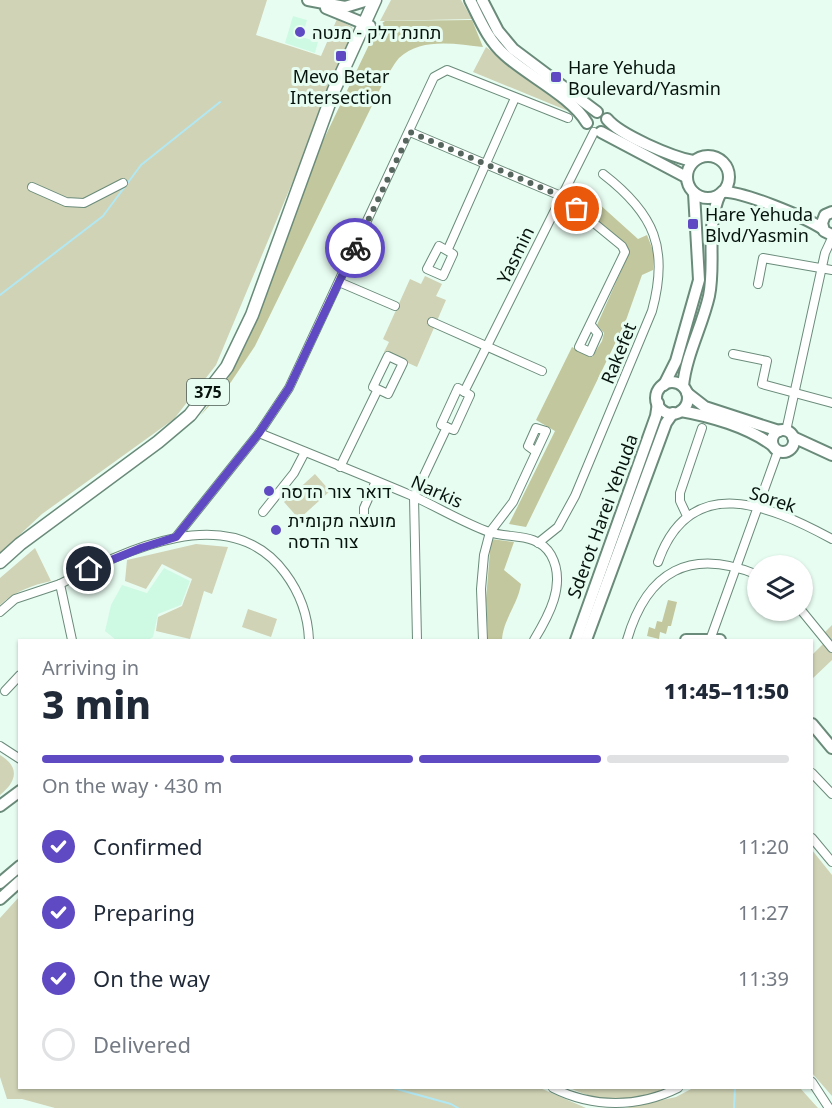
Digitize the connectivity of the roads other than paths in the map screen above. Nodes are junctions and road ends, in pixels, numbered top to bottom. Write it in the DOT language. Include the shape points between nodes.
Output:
graph roads {
  1 [pos="368,0"];
  2 [pos="375,0"];
  3 [pos="383,0"];
  4 [pos="470,0"];
  5 [pos="482,0"];
  6 [pos="313,2"];
  7 [pos="366,26"];
  8 [pos="515,98"];
  9 [pos="597,112"];
  10 [pos="568,118"];
  11 [pos="607,119"];
  12 [pos="594,129"];
  13 [pos="410,132"];
  14 [pos="693,161"];
  15 [pos="485,163"];
  16 [pos="603,174"];
  17 [pos="729,176"];
  18 [pos="686,177"];
  19 [pos="123,183"];
  20 [pos="32,187"];
  21 [pos="694,193"];
  22 [pos="721,193"];
  23 [pos="561,196"];
  24 [pos="748,196"];
  25 [pos="829,213"];
  26 [pos="801,217"];
  27 [pos="828,233"];
  28 [pos="448,249"];
  29 [pos="821,269"];
  30 [pos="832,270"];
  31 [pos="339,282"];
  32 [pos="758,284"];
  33 [pos="395,306"];
  34 [pos="432,322"];
  35 [pos="591,325"];
  36 [pos="487,346"];
  37 [pos="733,354"];
  38 [pos="542,371"];
  39 [pos="664,384"];
  40 [pos="685,390"];
  41 [pos="377,391"];
  42 [pos="464,392"];
  43 [pos="794,394"];
  44 [pos="658,403"];
  45 [pos="832,403"];
  46 [pos="677,412"];
  47 [pos="447,427"];
  48 [pos="702,428"];
  49 [pos="259,433"];
  50 [pos="787,437"];
  51 [pos="775,448"];
  52 [pos="536,451"];
  53 [pos="305,452"];
  54 [pos="832,455"];
  55 [pos="340,466"];
  56 [pos="376,481"];
  57 [pos="414,497"];
  58 [pos="758,507"];
  59 [pos="263,512"];
  60 [pos="687,516"];
  61 [pos="364,521"];
  62 [pos="490,532"];
  63 [pos="176,537"];
  64 [pos="832,539"];
  65 [pos="538,543"];
  66 [pos="0,562"];
  67 [pos="658,562"];
  68 [pos="736,567"];
  69 [pos="747,572"];
  70 [pos="60,584"];
  71 [pos="0,612"];
  72 [pos="810,621"];
  73 [pos="72,639"];
  74 [pos="309,639"];
  75 [pos="417,639"];
  76 [pos="483,639"];
  77 [pos="535,639"];
  78 [pos="576,639"];
  79 [pos="586,639"];
  80 [pos="627,639"];
  81 [pos="713,639"];
  82 [pos="832,648"];
  83 [pos="18,677"];
  84 [pos="5,691"];
  85 [pos="813,725"];
  86 [pos="0,746"];
  87 [pos="832,748"];
  88 [pos="18,758"];
  89 [pos="813,774"];
  90 [pos="18,792"];
  91 [pos="832,794"];
  92 [pos="0,806"];
  93 [pos="813,839"];
  94 [pos="832,862"];
  95 [pos="18,868"];
  96 [pos="0,883"];
  97 [pos="18,883"];
  98 [pos="0,899"];
  99 [pos="813,1084"];
  100 [pos="555,1089"];
  101 [pos="676,1089"];
  102 [pos="829,1108"];
  1 -- 6 [label="street" via="345,7"];
  2 -- 7 [label="main road, 375"];
  3 -- 7 [label="main road, 375"];
  4 -- 12 [label="street" via="500,50 563,99"];
  5 -- 9 [label="street" via="498,31 513,49"];
  6 -- 7 [label="street"];
  7 -- 66 [label="main road, 375" via="326,110 245,331 227,367 201,402 158,442"];
  8 -- 10 [label="street"];
  8 -- 13 [label="street" via="447,70 434,77"];
  8 -- 15 [label="street"];
  9 -- 11 [label="street"];
  9 -- 12 [label="street" via="591,114"];
  11 -- 12 [label="street" via="606,128"];
  11 -- 14 [label="street" via="619,130"];
  12 -- 18 [label="street"];
  12 -- 23 [label="street, Yasmin"];
  13 -- 15 [label="street"];
  13 -- 31 [label="street"];
  14 -- 17 [label="street" via="706,155 719,158"];
  14 -- 18 [label="street"];
  15 -- 23 [label="street"];
  15 -- 28 [label="street"];
  16 -- 65 [label="street, Rakefet" via="626,194 654,234 661,268 659,286 575,496 558,527"];
  17 -- 22 [label="street"];
  17 -- 24 [label="street"];
  18 -- 21 [label="street"];
  19 -- 20 [label="street" via="84,203 66,202"];
  21 -- 22 [label="street" via="707,198"];
  21 -- 39 [label="street" via="699,280 676,361"];
  22 -- 24 [label="street"];
  22 -- 40 [label="street" via="711,228 711,281 685,371"];
  23 -- 35 [label="street" via="625,252"];
  23 -- 36 [label="street, Yasmin"];
  24 -- 26 [label="street"];
  25 -- 26 [label="street"];
  25 -- 27 [label="street" via="822,221"];
  26 -- 27 [label="street"];
  27 -- 29 [label="street"];
  29 -- 30 [label="street"];
  29 -- 32 [label="street" via="764,258"];
  29 -- 43 [label="street"];
  31 -- 33 [label="street"];
  31 -- 49 [label="street" via="289,388"];
  34 -- 36 [label="street"];
  36 -- 38 [label="street"];
  36 -- 42 [label="street, Yasmin"];
  37 -- 43 [label="street" via="767,361 762,384"];
  39 -- 40 [label="street" via="672,382"];
  39 -- 44 [label="street" via="657,395"];
  40 -- 46 [label="street" via="686,405"];
  40 -- 50 [label="street" via="705,407"];
  41 -- 41 [label="street" via="388,394 403,363 388,356 372,387"];
  41 -- 55 [label="street"];
  42 -- 47 [label="street, Yasmin" via="470,395 454,430"];
  42 -- 47 [label="street, Yasmin" via="458,388 441,425"];
  43 -- 45 [label="street"];
  43 -- 50 [label="street"];
  44 -- 46 [label="street" via="665,412"];
  44 -- 78 [label="street, Sderot Harei Yehuda"];
  46 -- 51 [label="street" via="699,414 749,432"];
  46 -- 79 [label="street, Sderot Harei Yehuda" via="666,423"];
  47 -- 57 [label="street, Yasmin"];
  48 -- 60 [label="street" via="680,493"];
  49 -- 53 [label="street, Narkis"];
  49 -- 63 [label="street"];
  50 -- 51 [label="street" via="784,452"];
  50 -- 51 [label="street" via="773,437"];
  50 -- 54 [label="street"];
  51 -- 58 [label="street"];
  52 -- 62 [label="street" via="513,502"];
  53 -- 55 [label="street, Narkis"];
  53 -- 59 [label="street" via="294,473"];
  55 -- 56 [label="street, Narkis"];
  56 -- 57 [label="street, Narkis"];
  56 -- 61 [label="street" via="364,508"];
  57 -- 62 [label="street, Narkis"];
  57 -- 75 [label="street"];
  58 -- 60 [label="street, Sorek" via="722,502"];
  58 -- 64 [label="street, Sorek"];
  58 -- 68 [label="street"];
  60 -- 67 [label="street, Sorek" via="675,528"];
  62 -- 65 [label="street, Narkis"];
  62 -- 76 [label="street" via="481,589"];
  63 -- 70 [label="street" via="103,562"];
  63 -- 74 [label="street" via="211,535 236,539 268,554 293,584 302,604"];
  65 -- 77 [label="street" via="551,555 557,582 550,613"];
  68 -- 69 [label="street"];
  68 -- 80 [label="street" via="698,562 672,573 640,606"];
  68 -- 81 [label="street"];
  70 -- 71 [label="street" via="15,599"];
  70 -- 73 [label="street"];
  72 -- 82 [label="street"];
  83 -- 84 [label="street"];
  85 -- 87 [label="street"];
  86 -- 88 [label="street"];
  89 -- 91 [label="street"];
  90 -- 92 [label="street"];
  93 -- 94 [label="street"];
  95 -- 96 [label="street"];
  97 -- 98 [label="street"];
  99 -- 102 [label="street"];
  100 -- 101 [label="street" via="569,1098 606,1107 643,1104"];
}
